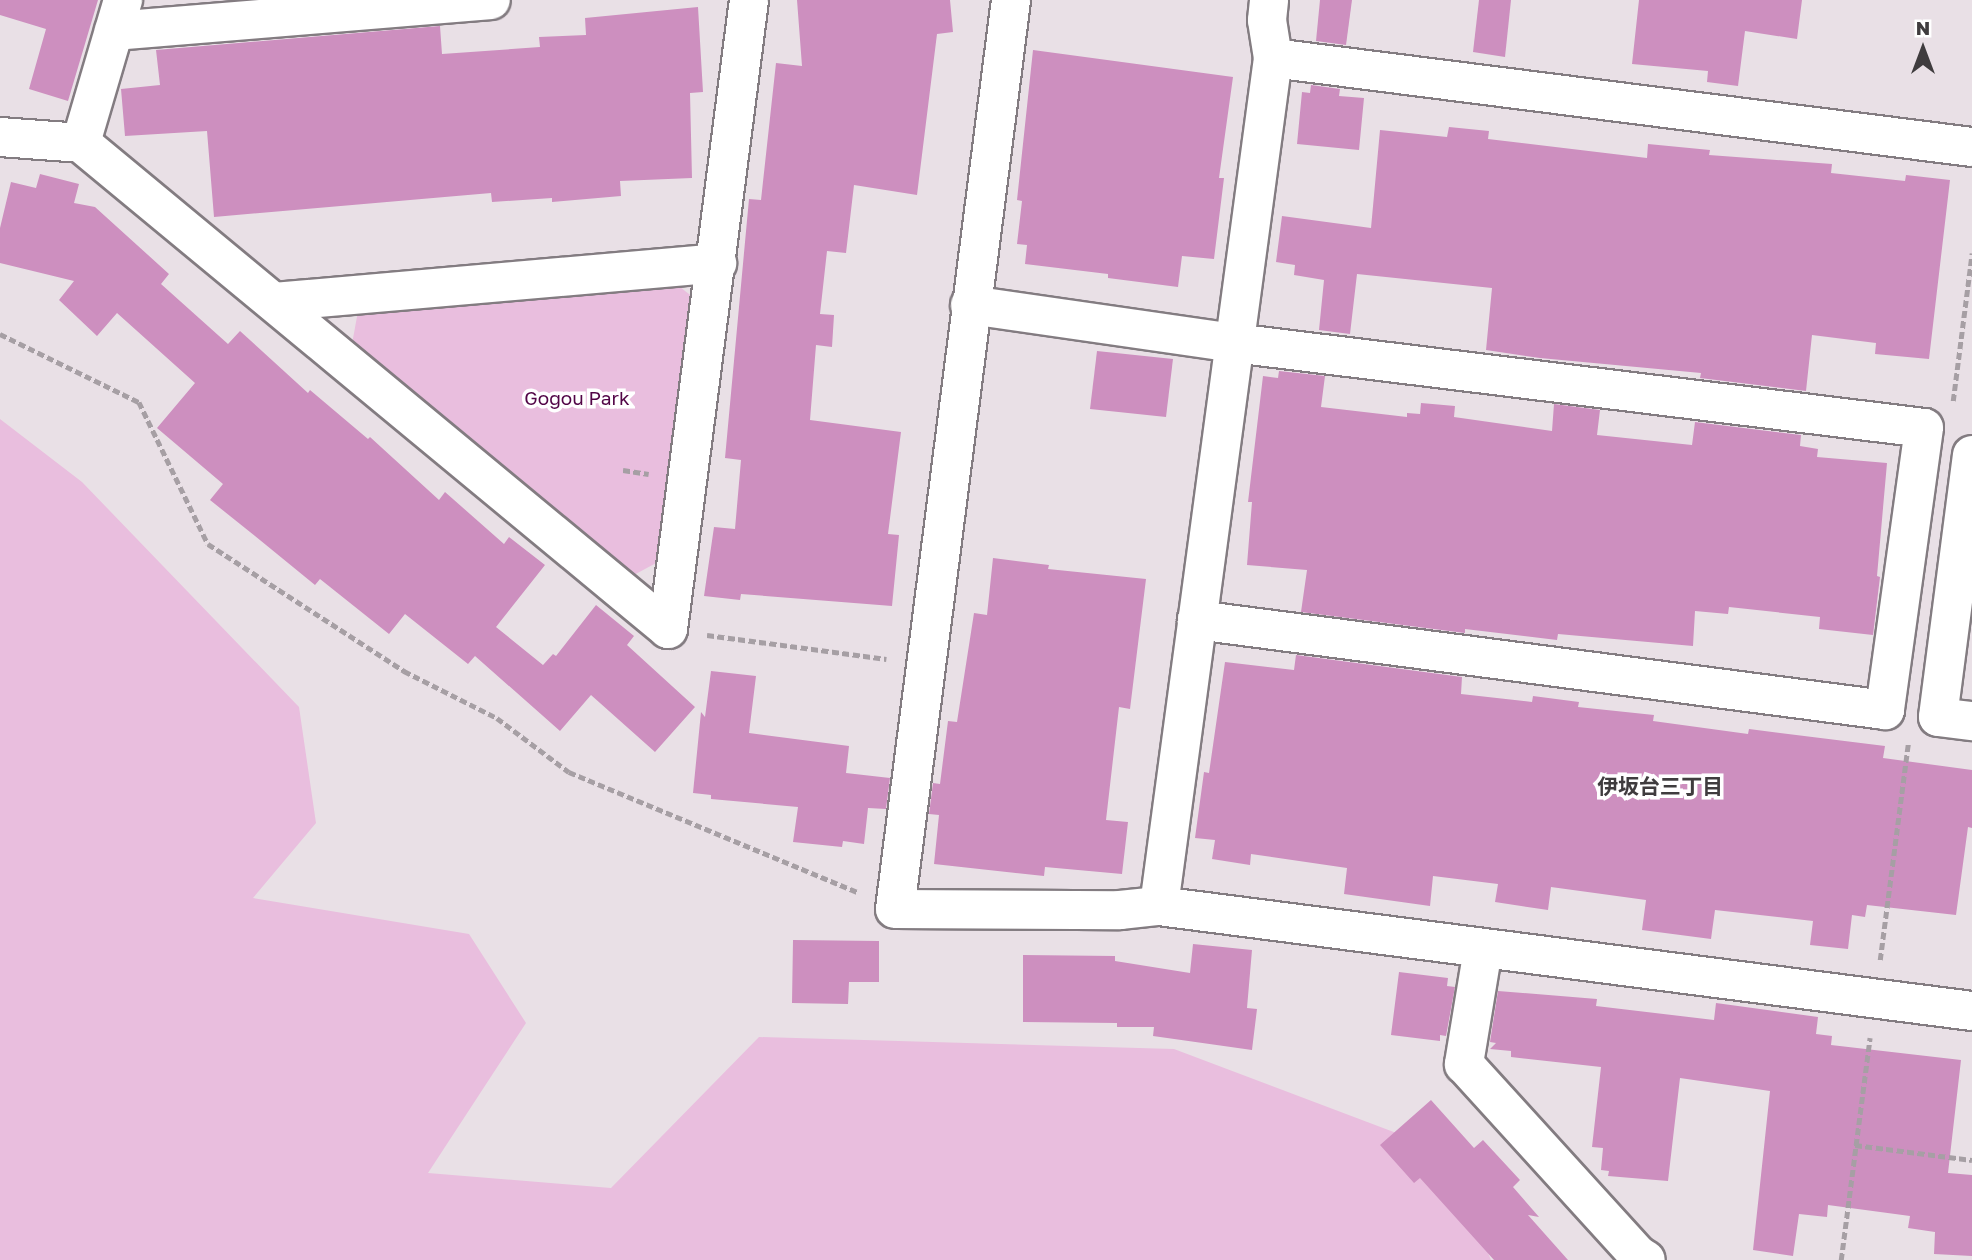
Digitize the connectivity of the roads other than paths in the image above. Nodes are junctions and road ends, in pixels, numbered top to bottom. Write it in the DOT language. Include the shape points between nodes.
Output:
graph roads {
  1 [pos="491,0"];
  2 [pos="749,0"];
  3 [pos="1012,0"];
  4 [pos="1269,0"];
  5 [pos="118,15"];
  6 [pos="1273,58"];
  7 [pos="0,137"];
  8 [pos="80,143"];
  9 [pos="1972,147"];
  10 [pos="717,263"];
  11 [pos="274,302"];
  12 [pos="970,305"];
  13 [pos="1234,342"];
  14 [pos="1972,455"];
  15 [pos="1197,620"];
  16 [pos="1972,722"];
  17 [pos="1159,906"];
  18 [pos="1483,949"];
  19 [pos="1972,1011"];
  20 [pos="1646,1260"];
  1 -- 5 [label="street"];
  2 -- 10 [label="street"];
  3 -- 12 [label="street"];
  4 -- 6 [label="street"];
  5 -- 8 [label="street"];
  6 -- 9 [label="street"];
  6 -- 13 [label="street"];
  7 -- 8 [label="street"];
  8 -- 11 [label="street"];
  10 -- 11 [label="street"];
  10 -- 11 [label="street" via="668,629"];
  12 -- 13 [label="street"];
  12 -- 17 [label="street" via="895,909 1120,910"];
  13 -- 15 [label="street"];
  13 -- 15 [label="street" via="1924,428 1885,710"];
  14 -- 16 [label="street" via="1938,717"];
  15 -- 17 [label="street"];
  17 -- 18 [label="street"];
  18 -- 19 [label="street"];
  18 -- 20 [label="street" via="1464,1064"];
}
